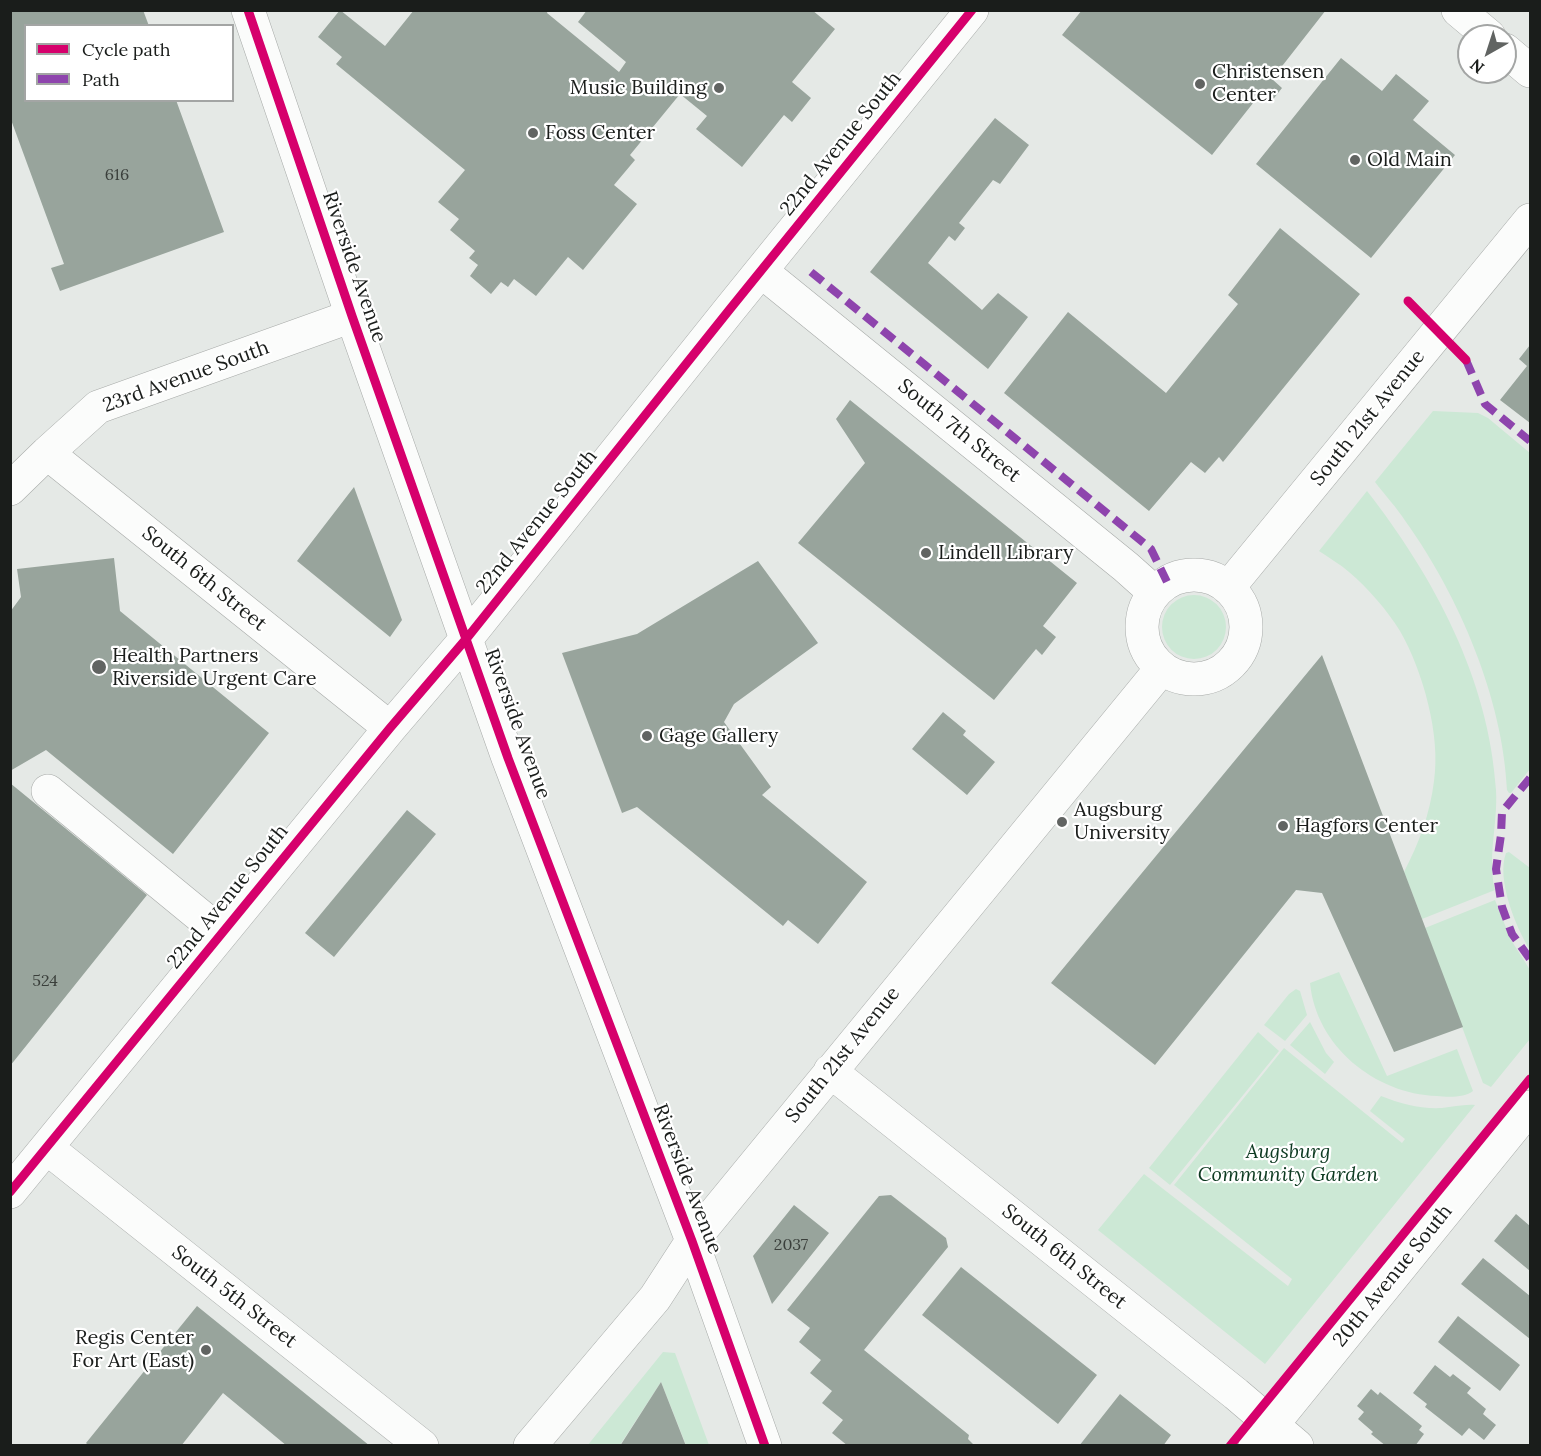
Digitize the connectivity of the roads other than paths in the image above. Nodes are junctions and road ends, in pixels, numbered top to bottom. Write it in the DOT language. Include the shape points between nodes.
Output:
graph roads {
  1 [pos="248,10"];
  2 [pos="972,10"];
  3 [pos="1458,10"];
  4 [pos="1475,24"];
  5 [pos="1517,60"];
  6 [pos="1530,71"];
  7 [pos="1530,220"];
  8 [pos="761,271"];
  9 [pos="352,316"];
  10 [pos="46,453"];
  11 [pos="10,489"];
  12 [pos="1228,588"];
  13 [pos="1154,592"];
  14 [pos="467,638"];
  15 [pos="1162,668"];
  16 [pos="390,728"];
  17 [pos="48,791"];
  18 [pos="221,933"];
  19 [pos="830,1071"];
  20 [pos="1530,1107"];
  21 [pos="46,1148"];
  22 [pos="10,1192"];
  23 [pos="692,1241"];
  24 [pos="1263,1435"];
  25 [pos="422,1446"];
  26 [pos="530,1446"];
  27 [pos="765,1446"];
  28 [pos="1297,1446"];
  1 -- 9 [label="street, Riverside Avenue"];
  2 -- 8 [label="street, 22nd Avenue South"];
  3 -- 4 [label="street"];
  5 -- 6 [label="street"];
  7 -- 12 [label="street, South 21st Avenue"];
  8 -- 13 [label="street, South 7th Street"];
  8 -- 14 [label="street, 22nd Avenue South"];
  9 -- 10 [label="street, 23rd Avenue South" via="98,407"];
  9 -- 14 [label="street, Riverside Avenue"];
  10 -- 11 [label="street, 23rd Avenue South"];
  10 -- 16 [label="street, South 6th Street"];
  12 -- 13 [label="street" via="1215,579 1191,575 1167,582"];
  12 -- 15 [label="street" via="1240,602 1246,619 1239,653 1213,676 1195,679"];
  13 -- 15 [label="street" via="1145,607 1143,640"];
  14 -- 16 [label="street, 22nd Avenue South"];
  14 -- 23 [label="street, Riverside Avenue" via="508,758"];
  15 -- 19 [label="street, South 21st Avenue"];
  16 -- 18 [label="street, 22nd Avenue South"];
  17 -- 18 [label="street"];
  18 -- 21 [label="street, 22nd Avenue South"];
  19 -- 23 [label="street, South 21st Avenue"];
  19 -- 24 [label="street, South 6th Street" via="1236,1394"];
  20 -- 24 [label="street, 20th Avenue South"];
  21 -- 22 [label="street, 22nd Avenue South"];
  21 -- 25 [label="street, South 5th Street"];
  23 -- 26 [label="street, South 21st Avenue" via="655,1298"];
  23 -- 27 [label="street, Riverside Avenue"];
  24 -- 28 [label="street, South 6th Street"];
}
